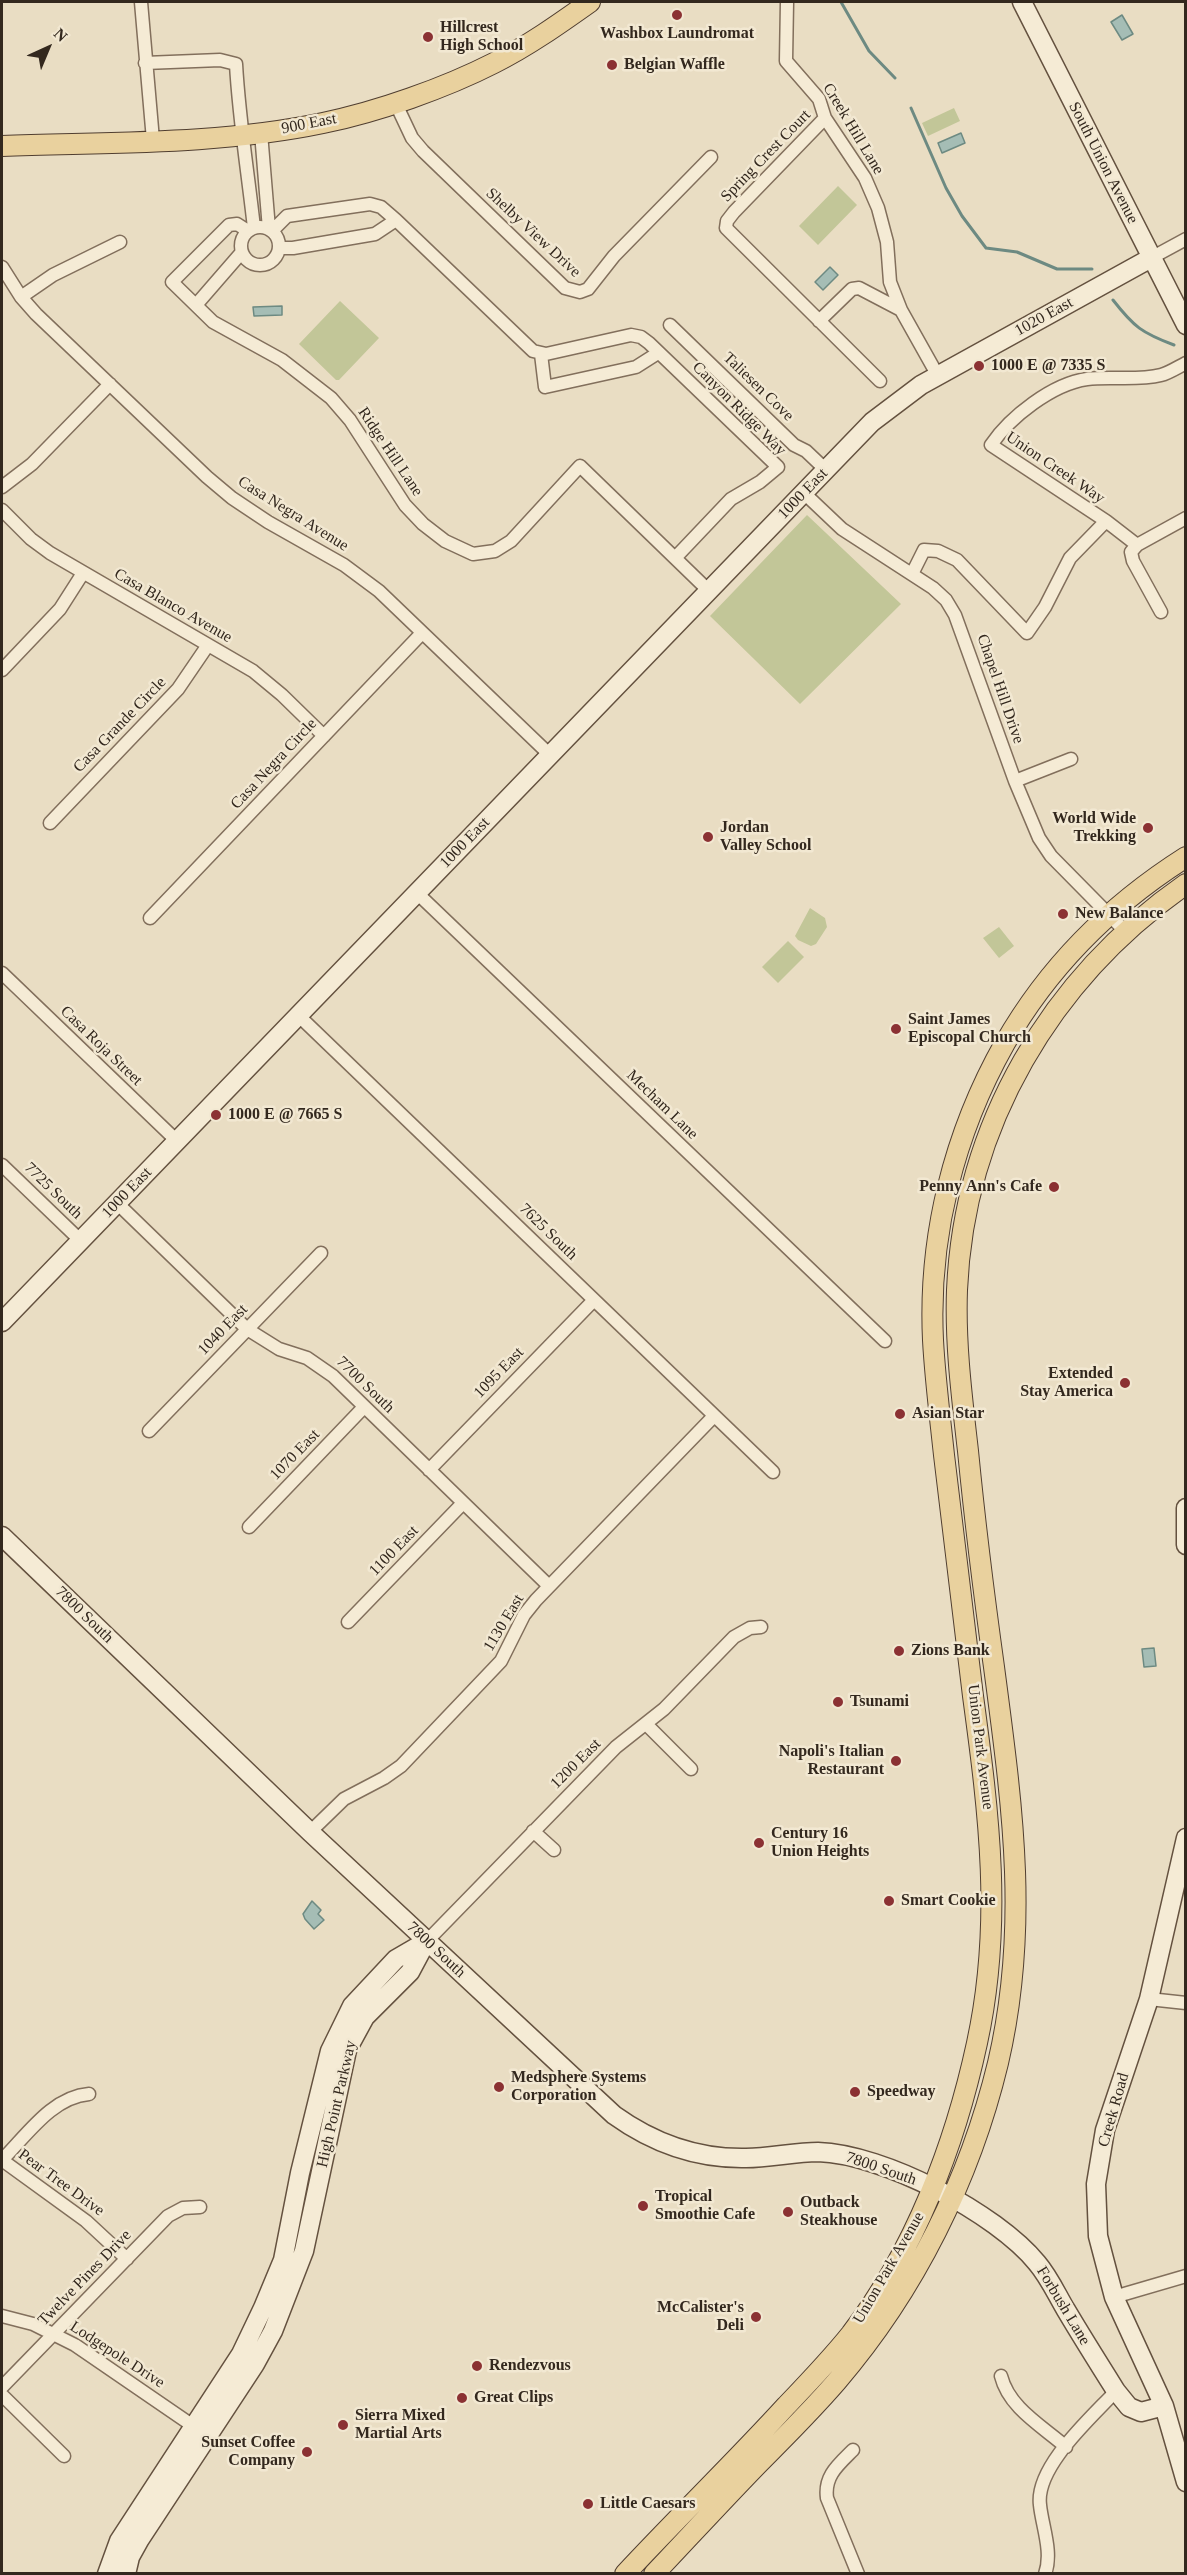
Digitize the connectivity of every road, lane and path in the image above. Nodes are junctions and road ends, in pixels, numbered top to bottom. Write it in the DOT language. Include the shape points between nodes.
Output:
graph roads {
  1 [pos="141,2"];
  2 [pos="590,2"];
  3 [pos="787,2"];
  4 [pos="1022,2"];
  5 [pos="145,63"];
  6 [pos="395,102"];
  7 [pos="825,118"];
  8 [pos="253,134"];
  9 [pos="153,140"];
  10 [pos="2,146"];
  11 [pos="711,157"];
  12 [pos="396,220"];
  13 [pos="251,229"];
  14 [pos="271,230"];
  15 [pos="1185,239"];
  16 [pos="120,242"];
  17 [pos="280,248"];
  18 [pos="242,252"];
  19 [pos="1151,258"];
  20 [pos="2,267"];
  21 [pos="21,297"];
  22 [pos="196,305"];
  23 [pos="901,309"];
  24 [pos="819,321"];
  25 [pos="670,325"];
  26 [pos="1185,325"];
  27 [pos="658,353"];
  28 [pos="541,354"];
  29 [pos="1185,363"];
  30 [pos="938,376"];
  31 [pos="880,381"];
  32 [pos="110,384"];
  33 [pos="826,470"];
  34 [pos="2,487"];
  35 [pos="804,492"];
  36 [pos="2,510"];
  37 [pos="1185,518"];
  38 [pos="1106,521"];
  39 [pos="1137,546"];
  40 [pos="675,558"];
  41 [pos="83,573"];
  42 [pos="912,574"];
  43 [pos="709,591"];
  44 [pos="1161,612"];
  45 [pos="422,633"];
  46 [pos="208,645"];
  47 [pos="2,670"];
  48 [pos="324,736"];
  49 [pos="550,755"];
  50 [pos="1071,759"];
  51 [pos="1014,780"];
  52 [pos="50,823"];
  53 [pos="1185,856"];
  54 [pos="1185,884"];
  55 [pos="417,893"];
  56 [pos="1108,915"];
  57 [pos="150,918"];
  58 [pos="1125,931"];
  59 [pos="2,973"];
  60 [pos="299,1016"];
  61 [pos="178,1142"];
  62 [pos="2,1165"];
  63 [pos="117,1203"];
  64 [pos="81,1241"];
  65 [pos="321,1253"];
  66 [pos="594,1300"];
  67 [pos="2,1322"];
  68 [pos="247,1329"];
  69 [pos="885,1341"];
  70 [pos="364,1407"];
  71 [pos="714,1416"];
  72 [pos="149,1431"];
  73 [pos="429,1470"];
  74 [pos="773,1472"];
  75 [pos="463,1503"];
  76 [pos="1185,1508"];
  77 [pos="249,1527"];
  78 [pos="2,1536"];
  79 [pos="1185,1545"];
  80 [pos="549,1586"];
  81 [pos="348,1622"];
  82 [pos="761,1627"];
  83 [pos="646,1724"];
  84 [pos="691,1769"];
  85 [pos="533,1831"];
  86 [pos="310,1832"];
  87 [pos="1185,1838"];
  88 [pos="554,1850"];
  89 [pos="427,1941"];
  90 [pos="1149,1999"];
  91 [pos="1185,2004"];
  92 [pos="88,2094"];
  93 [pos="2,2160"];
  94 [pos="931,2188"];
  95 [pos="953,2199"];
  96 [pos="200,2207"];
  97 [pos="127,2259"];
  98 [pos="1185,2277"];
  99 [pos="1114,2296"];
  100 [pos="2,2316"];
  101 [pos="54,2334"];
  102 [pos="851,2334"];
  103 [pos="1001,2376"];
  104 [pos="2,2387"];
  105 [pos="1116,2391"];
  106 [pos="826,2393"];
  107 [pos="2,2395"];
  108 [pos="1164,2406"];
  109 [pos="201,2431"];
  110 [pos="1066,2447"];
  111 [pos="853,2450"];
  112 [pos="64,2456"];
  113 [pos="1185,2482"];
  114 [pos="107,2574"];
  115 [pos="126,2574"];
  116 [pos="625,2574"];
  117 [pos="654,2574"];
  118 [pos="858,2574"];
  119 [pos="1045,2574"];
  1 -- 5 [label="street"];
  2 -- 6 [label="main road, 900 East" via="495,63"];
  3 -- 7 [label="street, Creek Hill Lane" via="786,61 819,99"];
  4 -- 19 [label="street, South Union Avenue"];
  5 -- 8 [label="street" via="220,60 236,64 238,108"];
  5 -- 9 [label="street"];
  6 -- 8 [label="main road, 900 East" via="325,123"];
  6 -- 11 [label="street, Shelby View Drive" via="412,138 423,151 565,288 573,291 588,289 614,256"];
  7 -- 23 [label="street, Creek Hill Lane" via="849,151 878,208 887,242 890,282"];
  7 -- 24 [label="street, Spring Crest Court" via="734,212 726,228"];
  8 -- 9 [label="main road, 900 East"];
  8 -- 13 [label="street"];
  8 -- 14 [label="street"];
  9 -- 10 [label="main road, 900 East"];
  12 -- 14 [label="street" via="381,207 370,204 287,216"];
  12 -- 17 [label="street" via="375,234"];
  12 -- 28 [label="street" via="533,351"];
  13 -- 14 [label="street"];
  13 -- 18 [label="street" via="243,237"];
  13 -- 22 [label="street, Ridge Hill Lane" via="229,225 172,282"];
  14 -- 17 [label="street"];
  15 -- 19 [label="street"];
  16 -- 21 [label="street" via="52,275"];
  17 -- 18 [label="street" via="266,265 251,263"];
  18 -- 22 [label="street"];
  19 -- 26 [label="street, South Union Avenue"];
  19 -- 30 [label="street, 1020 East"];
  20 -- 21 [label="street, Casa Negra Avenue"];
  21 -- 32 [label="street, Casa Negra Avenue"];
  22 -- 40 [label="street, Ridge Hill Lane" via="213,322 282,360 331,398 350,420 405,505 445,541 473,554 495,551 511,541 580,466"];
  23 -- 24 [label="street" via="859,288 852,289"];
  23 -- 30 [label="street, Creek Hill Lane"];
  24 -- 31 [label="street, Spring Crest Court"];
  25 -- 33 [label="street, Taliesen Cove" via="794,445"];
  27 -- 28 [label="street, Canyon Ridge Way" via="641,337 631,335"];
  27 -- 28 [label="street" via="636,367 545,387"];
  27 -- 40 [label="street, Canyon Ridge Way" via="778,467 731,499"];
  29 -- 38 [label="street, Union Creek Way" via="1163,375 1071,383 1018,414 991,445"];
  30 -- 33 [label="street, 1000 East" via="872,422"];
  32 -- 34 [label="street" via="32,464"];
  32 -- 45 [label="street, Casa Negra Avenue" via="232,498 344,565 380,591"];
  33 -- 35 [label="street, 1000 East"];
  35 -- 42 [label="street, Chapel Hill Drive" via="842,529"];
  35 -- 43 [label="street, 1000 East"];
  36 -- 41 [label="street, Casa Blanco Avenue" via="31,539"];
  37 -- 39 [label="street"];
  38 -- 39 [label="street, Union Creek Way"];
  38 -- 42 [label="street, Union Creek Way" via="1070,558 1027,633 957,560 938,550 924,550"];
  39 -- 44 [label="street" via="1131,552 1133,561"];
  40 -- 43 [label="street, Ridge Hill Lane"];
  41 -- 46 [label="street, Casa Blanco Avenue"];
  41 -- 47 [label="street" via="60,609"];
  42 -- 51 [label="street, Chapel Hill Drive" via="946,600 955,615"];
  43 -- 49 [label="street, 1000 East"];
  45 -- 48 [label="street, Casa Negra Circle"];
  45 -- 49 [label="street, Casa Negra Avenue"];
  46 -- 48 [label="street, Casa Blanco Avenue" via="268,682"];
  46 -- 52 [label="street, Casa Grande Circle" via="178,689"];
  48 -- 57 [label="street, Casa Negra Circle"];
  49 -- 55 [label="street, 1000 East"];
  50 -- 51 [label="street"];
  51 -- 56 [label="street, Chapel Hill Drive" via="1039,838"];
  53 -- 56 [label="main road, Union Park Avenue"];
  54 -- 58 [label="main road, Union Park Avenue"];
  55 -- 60 [label="street, 1000 East"];
  55 -- 69 [label="street, Mecham Lane"];
  56 -- 58 [label="street, Chapel Hill Drive"];
  56 -- 94 [label="main road, Union Park Avenue" via="1047,981 987,1075 954,1161 937,1246 932,1305 935,1370 989,1817 992,1899 990,1960 977,2042 958,2113"];
  58 -- 95 [label="main road, Union Park Avenue" via="1065,996 1015,1073 978,1165 961,1246 957,1308 960,1379 1013,1821 1017,1899 1013,1966 1002,2042 985,2110"];
  59 -- 61 [label="street, Casa Roja Street"];
  60 -- 61 [label="street, 1000 East"];
  60 -- 66 [label="street, 7625 South"];
  61 -- 63 [label="street, 1000 East"];
  62 -- 64 [label="street, 7725 South"];
  63 -- 64 [label="street, 1000 East"];
  63 -- 68 [label="street, 7700 South"];
  64 -- 67 [label="street, 1000 East"];
  65 -- 68 [label="street, 1040 East"];
  66 -- 71 [label="street, 7625 South"];
  66 -- 73 [label="street, 1095 East"];
  68 -- 70 [label="street, 7700 South" via="267,1343 321,1366"];
  68 -- 72 [label="street, 1040 East"];
  70 -- 73 [label="street, 7700 South"];
  70 -- 77 [label="street, 1070 East"];
  71 -- 74 [label="street, 7625 South"];
  71 -- 80 [label="street, 1130 East"];
  73 -- 75 [label="street, 7700 South"];
  75 -- 80 [label="street, 7700 South"];
  75 -- 81 [label="street, 1100 East"];
  76 -- 79 [label="street"];
  78 -- 86 [label="street, 7800 South"];
  80 -- 86 [label="street, 1130 East" via="524,1615 501,1661 400,1766 384,1779 344,1799"];
  82 -- 83 [label="street, 1200 East" via="734,1637"];
  83 -- 84 [label="street"];
  83 -- 85 [label="street, 1200 East" via="610,1753"];
  85 -- 88 [label="street"];
  85 -- 89 [label="street, 1200 East"];
  86 -- 89 [label="street, 7800 South"];
  87 -- 90 [label="street, Creek Road"];
  89 -- 94 [label="street, 7800 South" via="602,2105 643,2133 674,2147 717,2158 809,2152 845,2155 880,2165"];
  89 -- 109 [label="street, High Point Parkway" via="396,1959 352,2006 330,2051 283,2260"];
  90 -- 91 [label="street"];
  90 -- 99 [label="street, Creek Road" via="1105,2130 1096,2184 1098,2236"];
  92 -- 93 [label="street" via="74,2095 58,2103"];
  93 -- 97 [label="street, Pear Tree Drive" via="86,2221"];
  94 -- 95 [label="street, 7800 South"];
  94 -- 102 [label="main road, Union Park Avenue" via="917,2224"];
  95 -- 105 [label="street, Forbush Lane" via="1005,2230 1039,2265"];
  95 -- 106 [label="main road, Union Park Avenue" via="907,2285"];
  96 -- 97 [label="street, Twelve Pines Drive" via="183,2208 168,2216"];
  97 -- 101 [label="street, Twelve Pines Drive"];
  98 -- 99 [label="street"];
  99 -- 108 [label="street, Creek Road"];
  100 -- 101 [label="street, Lodgepole Drive"];
  101 -- 104 [label="street, Twelve Pines Drive"];
  101 -- 109 [label="street, Lodgepole Drive"];
  102 -- 106 [label="main road" via="850,2348"];
  102 -- 116 [label="main road, Union Park Avenue"];
  103 -- 110 [label="street" via="1012,2402"];
  105 -- 108 [label="street, Forbush Lane" via="1129,2406 1141,2412"];
  105 -- 110 [label="street"];
  106 -- 117 [label="main road, Union Park Avenue"];
  107 -- 112 [label="street"];
  108 -- 113 [label="street, Creek Road"];
  109 -- 114 [label="street, High Point Parkway" via="119,2541"];
  109 -- 115 [label="street, High Point Parkway" via="130,2557"];
  110 -- 119 [label="street" via="1046,2473 1039,2493 1048,2555"];
  111 -- 118 [label="street" via="832,2471 827,2498"];
}
